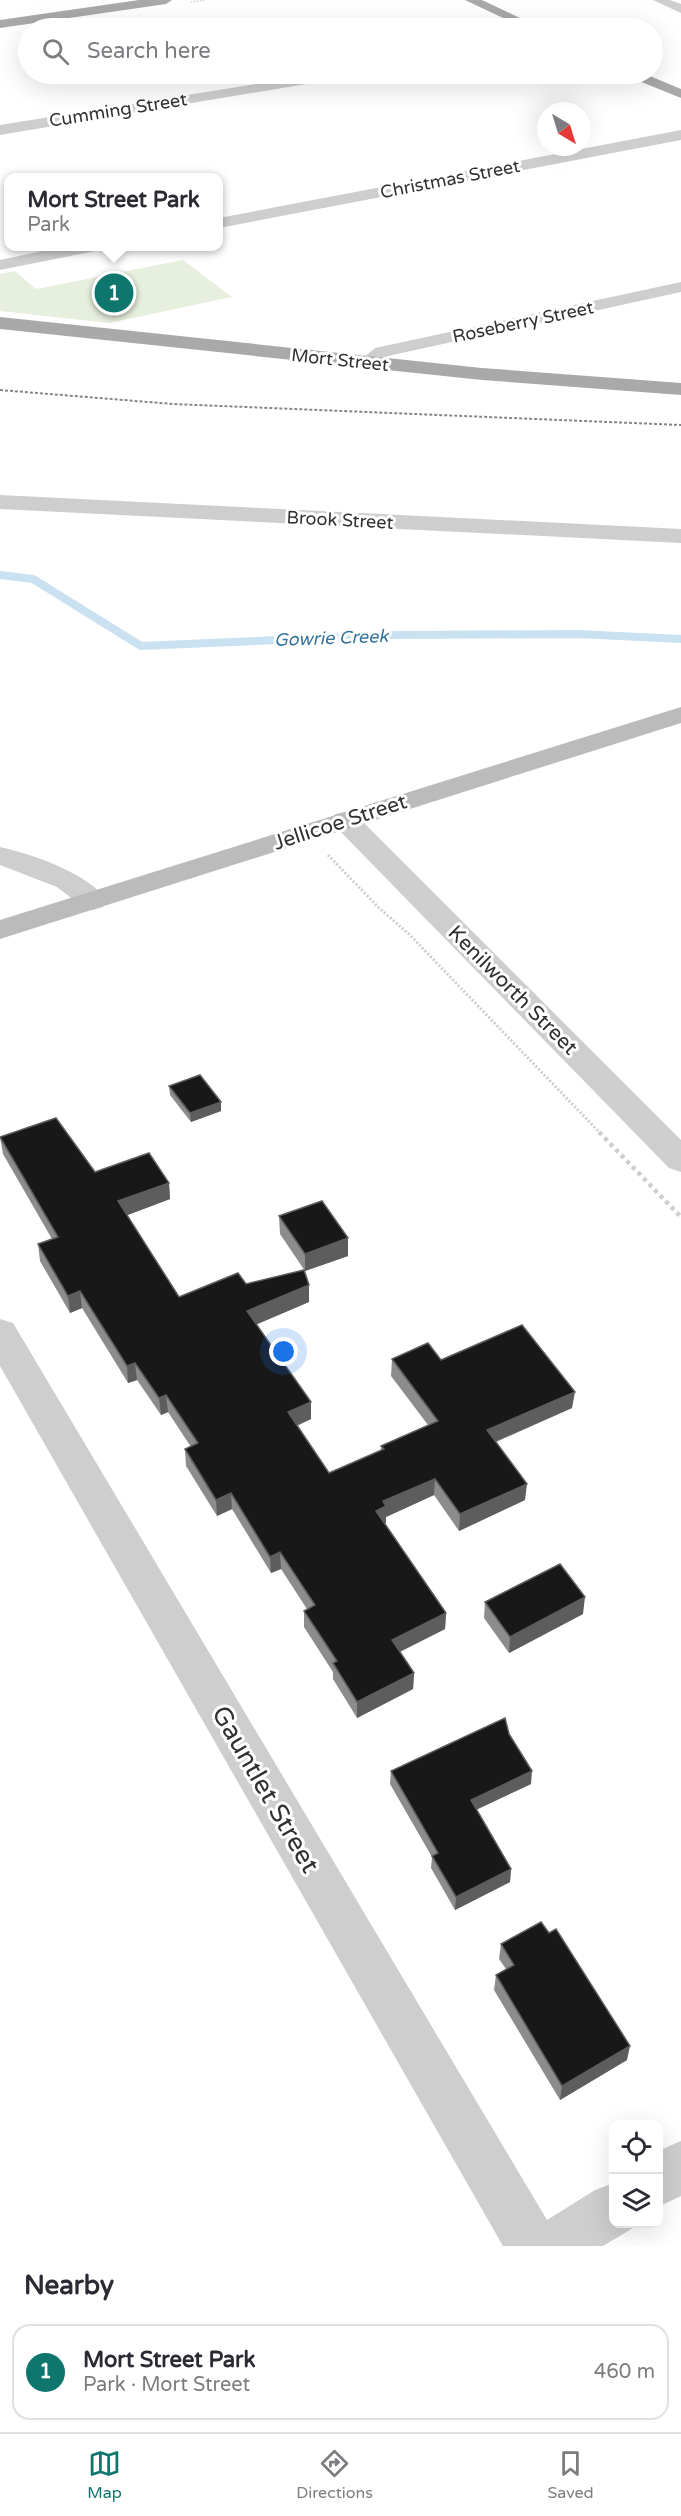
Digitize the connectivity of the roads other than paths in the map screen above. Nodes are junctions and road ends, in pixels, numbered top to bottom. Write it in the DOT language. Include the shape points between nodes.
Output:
graph roads {
  1 [pos="166,0"];
  2 [pos="471,0"];
  3 [pos="659,0"];
  4 [pos="681,9"];
  5 [pos="42,18"];
  6 [pos="512,18"];
  7 [pos="18,21"];
  8 [pos="0,24"];
  9 [pos="281,84"];
  10 [pos="658,84"];
  11 [pos="681,94"];
  12 [pos="0,130"];
  13 [pos="681,135"];
  14 [pos="223,222"];
  15 [pos="69,251"];
  16 [pos="0,264"];
  17 [pos="681,287"];
  18 [pos="0,323"];
  19 [pos="367,363"];
  20 [pos="681,388"];
  21 [pos="0,502"];
  22 [pos="681,536"];
  23 [pos="681,715"];
  24 [pos="345,820"];
  25 [pos="0,855"];
  26 [pos="93,901"];
  27 [pos="0,930"];
  28 [pos="681,1160"];
  29 [pos="0,1333"];
  30 [pos="681,2167"];
  31 [pos="663,2178"];
  32 [pos="609,2212"];
  33 [pos="532,2246"];
  34 [pos="554,2246"];
  1 -- 5 [label="main road"];
  2 -- 6 [label="main road"];
  3 -- 4 [label="street"];
  7 -- 8 [label="main road"];
  9 -- 12 [label="street, Cumming Street"];
  10 -- 11 [label="main road"];
  13 -- 14 [label="street, Christmas Street"];
  15 -- 16 [label="street"];
  17 -- 19 [label="street, Roseberry Street" via="382,352"];
  18 -- 19 [label="main road, Mort Street"];
  19 -- 20 [label="main road, Mort Street"];
  21 -- 22 [label="street, Brook Street"];
  23 -- 24 [label="main road, Jellicoe Street"];
  24 -- 26 [label="main road, Jellicoe Street"];
  24 -- 28 [label="street, Kenilworth Street"];
  25 -- 26 [label="street" via="67,881"];
  26 -- 27 [label="main road, Jellicoe Street"];
  29 -- 33 [label="street, Gauntlet Street"];
  30 -- 31 [label="street"];
  32 -- 34 [label="street"];
}
